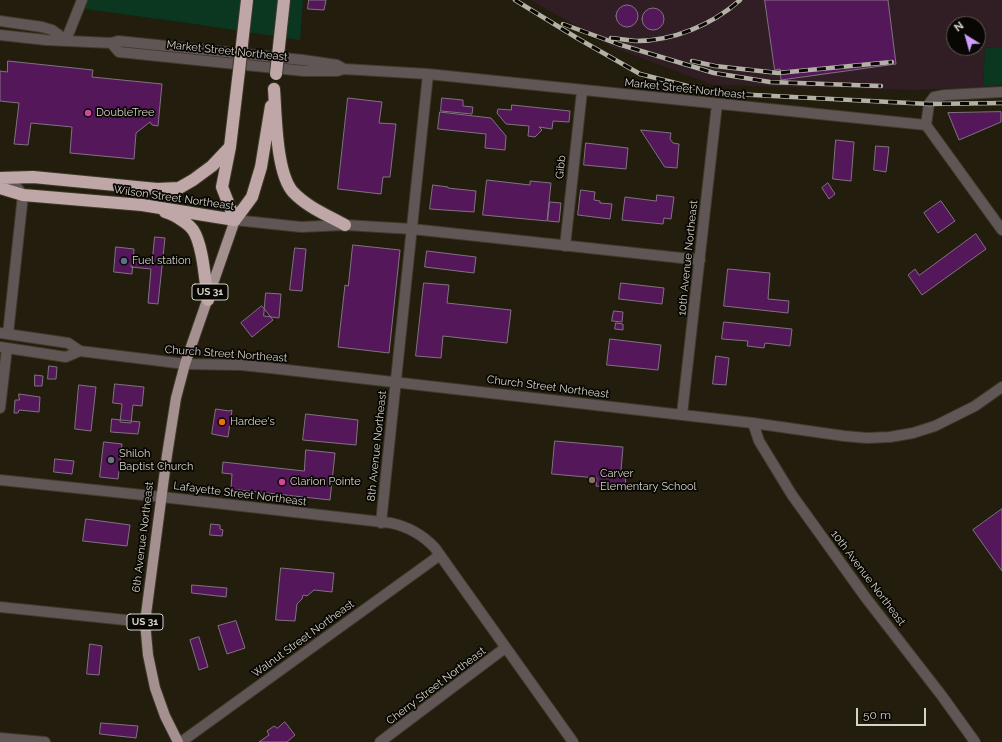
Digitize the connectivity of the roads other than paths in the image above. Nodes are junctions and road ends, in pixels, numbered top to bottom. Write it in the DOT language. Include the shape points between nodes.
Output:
graph roads {
  1 [pos="82,0"];
  2 [pos="247,0"];
  3 [pos="284,0"];
  4 [pos="0,21"];
  5 [pos="0,35"];
  6 [pos="66,40"];
  7 [pos="428,74"];
  8 [pos="274,89"];
  9 [pos="582,91"];
  10 [pos="1002,92"];
  11 [pos="717,104"];
  12 [pos="926,125"];
  13 [pos="230,147"];
  14 [pos="1,181"];
  15 [pos="23,195"];
  16 [pos="142,205"];
  17 [pos="235,220"];
  18 [pos="345,225"];
  19 [pos="412,229"];
  20 [pos="1002,230"];
  21 [pos="565,246"];
  22 [pos="700,260"];
  23 [pos="208,300"];
  24 [pos="4,334"];
  25 [pos="3,347"];
  26 [pos="80,351"];
  27 [pos="185,364"];
  28 [pos="396,381"];
  29 [pos="1002,387"];
  30 [pos="0,408"];
  31 [pos="682,414"];
  32 [pos="753,422"];
  33 [pos="0,480"];
  34 [pos="162,497"];
  35 [pos="381,523"];
  36 [pos="440,555"];
  37 [pos="0,607"];
  38 [pos="145,622"];
  39 [pos="505,648"];
  40 [pos="0,738"];
  41 [pos="45,742"];
  42 [pos="179,742"];
  43 [pos="380,742"];
  44 [pos="573,742"];
  45 [pos="975,742"];
  1 -- 6 [label="street"];
  2 -- 13 [label="highway, bridge"];
  3 -- 8 [label="highway, 6th Avenue Northeast / US 31, bridge"];
  4 -- 6 [label="street, Market Street Northeast" via="42,27 52,30"];
  5 -- 6 [label="street, Market Street Northeast"];
  6 -- 7 [label="street, Market Street Northeast" via="111,43 119,52 304,71 344,69"];
  7 -- 9 [label="street, Market Street Northeast"];
  7 -- 19 [label="street, 8th Avenue Northeast"];
  8 -- 17 [label="highway, 6th Avenue Northeast / US 31" via="261,167 252,197"];
  8 -- 18 [label="highway" via="280,161 292,191 305,203"];
  9 -- 11 [label="street, Market Street Northeast"];
  9 -- 21 [label="street, Gibb"];
  10 -- 12 [label="street" via="944,95 934,98 929,104"];
  11 -- 12 [label="street, Market Street Northeast"];
  11 -- 22 [label="street, 10th Avenue Northeast"];
  12 -- 20 [label="street"];
  13 -- 14 [label="highway" via="212,166 179,188 157,189 33,177"];
  13 -- 17 [label="highway" via="222,187"];
  14 -- 15 [label="highway, Wilson Street Northeast"];
  15 -- 16 [label="highway, Wilson Street Northeast"];
  15 -- 24 [label="street"];
  16 -- 17 [label="highway, Wilson Street Northeast"];
  16 -- 23 [label="highway" via="172,214 192,230 199,243"];
  17 -- 18 [label="street, Wilson Street Northeast" via="301,227"];
  17 -- 23 [label="main road, 6th Avenue Northeast / US 31"];
  18 -- 19 [label="street, Wilson Street Northeast"];
  19 -- 21 [label="street, Wilson Street Northeast"];
  19 -- 28 [label="street, 8th Avenue Northeast"];
  21 -- 22 [label="street, Wilson Street Northeast"];
  22 -- 31 [label="street, 10th Avenue Northeast"];
  23 -- 27 [label="main road, 6th Avenue Northeast / US 31"];
  24 -- 26 [label="street, Church Street Northeast" via="68,343"];
  25 -- 26 [label="street, Church Street Northeast" via="66,356"];
  25 -- 30 [label="street"];
  26 -- 27 [label="street, Church Street Northeast"];
  27 -- 28 [label="street, Church Street Northeast" via="248,366"];
  27 -- 34 [label="main road, 6th Avenue Northeast / US 31" via="176,398"];
  28 -- 31 [label="street, Church Street Northeast"];
  28 -- 35 [label="street, 8th Avenue Northeast"];
  29 -- 32 [label="street, Church Street Northeast" via="975,406 941,423 913,433 890,437 844,436"];
  31 -- 32 [label="street, Church Street Northeast"];
  32 -- 45 [label="street, 10th Avenue Northeast" via="758,441 792,495"];
  33 -- 34 [label="street, Lafayette Street Northeast"];
  34 -- 35 [label="street, Lafayette Street Northeast"];
  34 -- 38 [label="main road, 6th Avenue Northeast / US 31"];
  35 -- 36 [label="street" via="400,525 416,532"];
  36 -- 39 [label="street"];
  36 -- 42 [label="street, Walnut Street Northeast"];
  37 -- 38 [label="street"];
  38 -- 42 [label="main road, 6th Avenue Northeast / US 31" via="155,688 165,716"];
  39 -- 43 [label="street, Cherry Street Northeast"];
  39 -- 44 [label="street"];
  40 -- 41 [label="street"];
}
